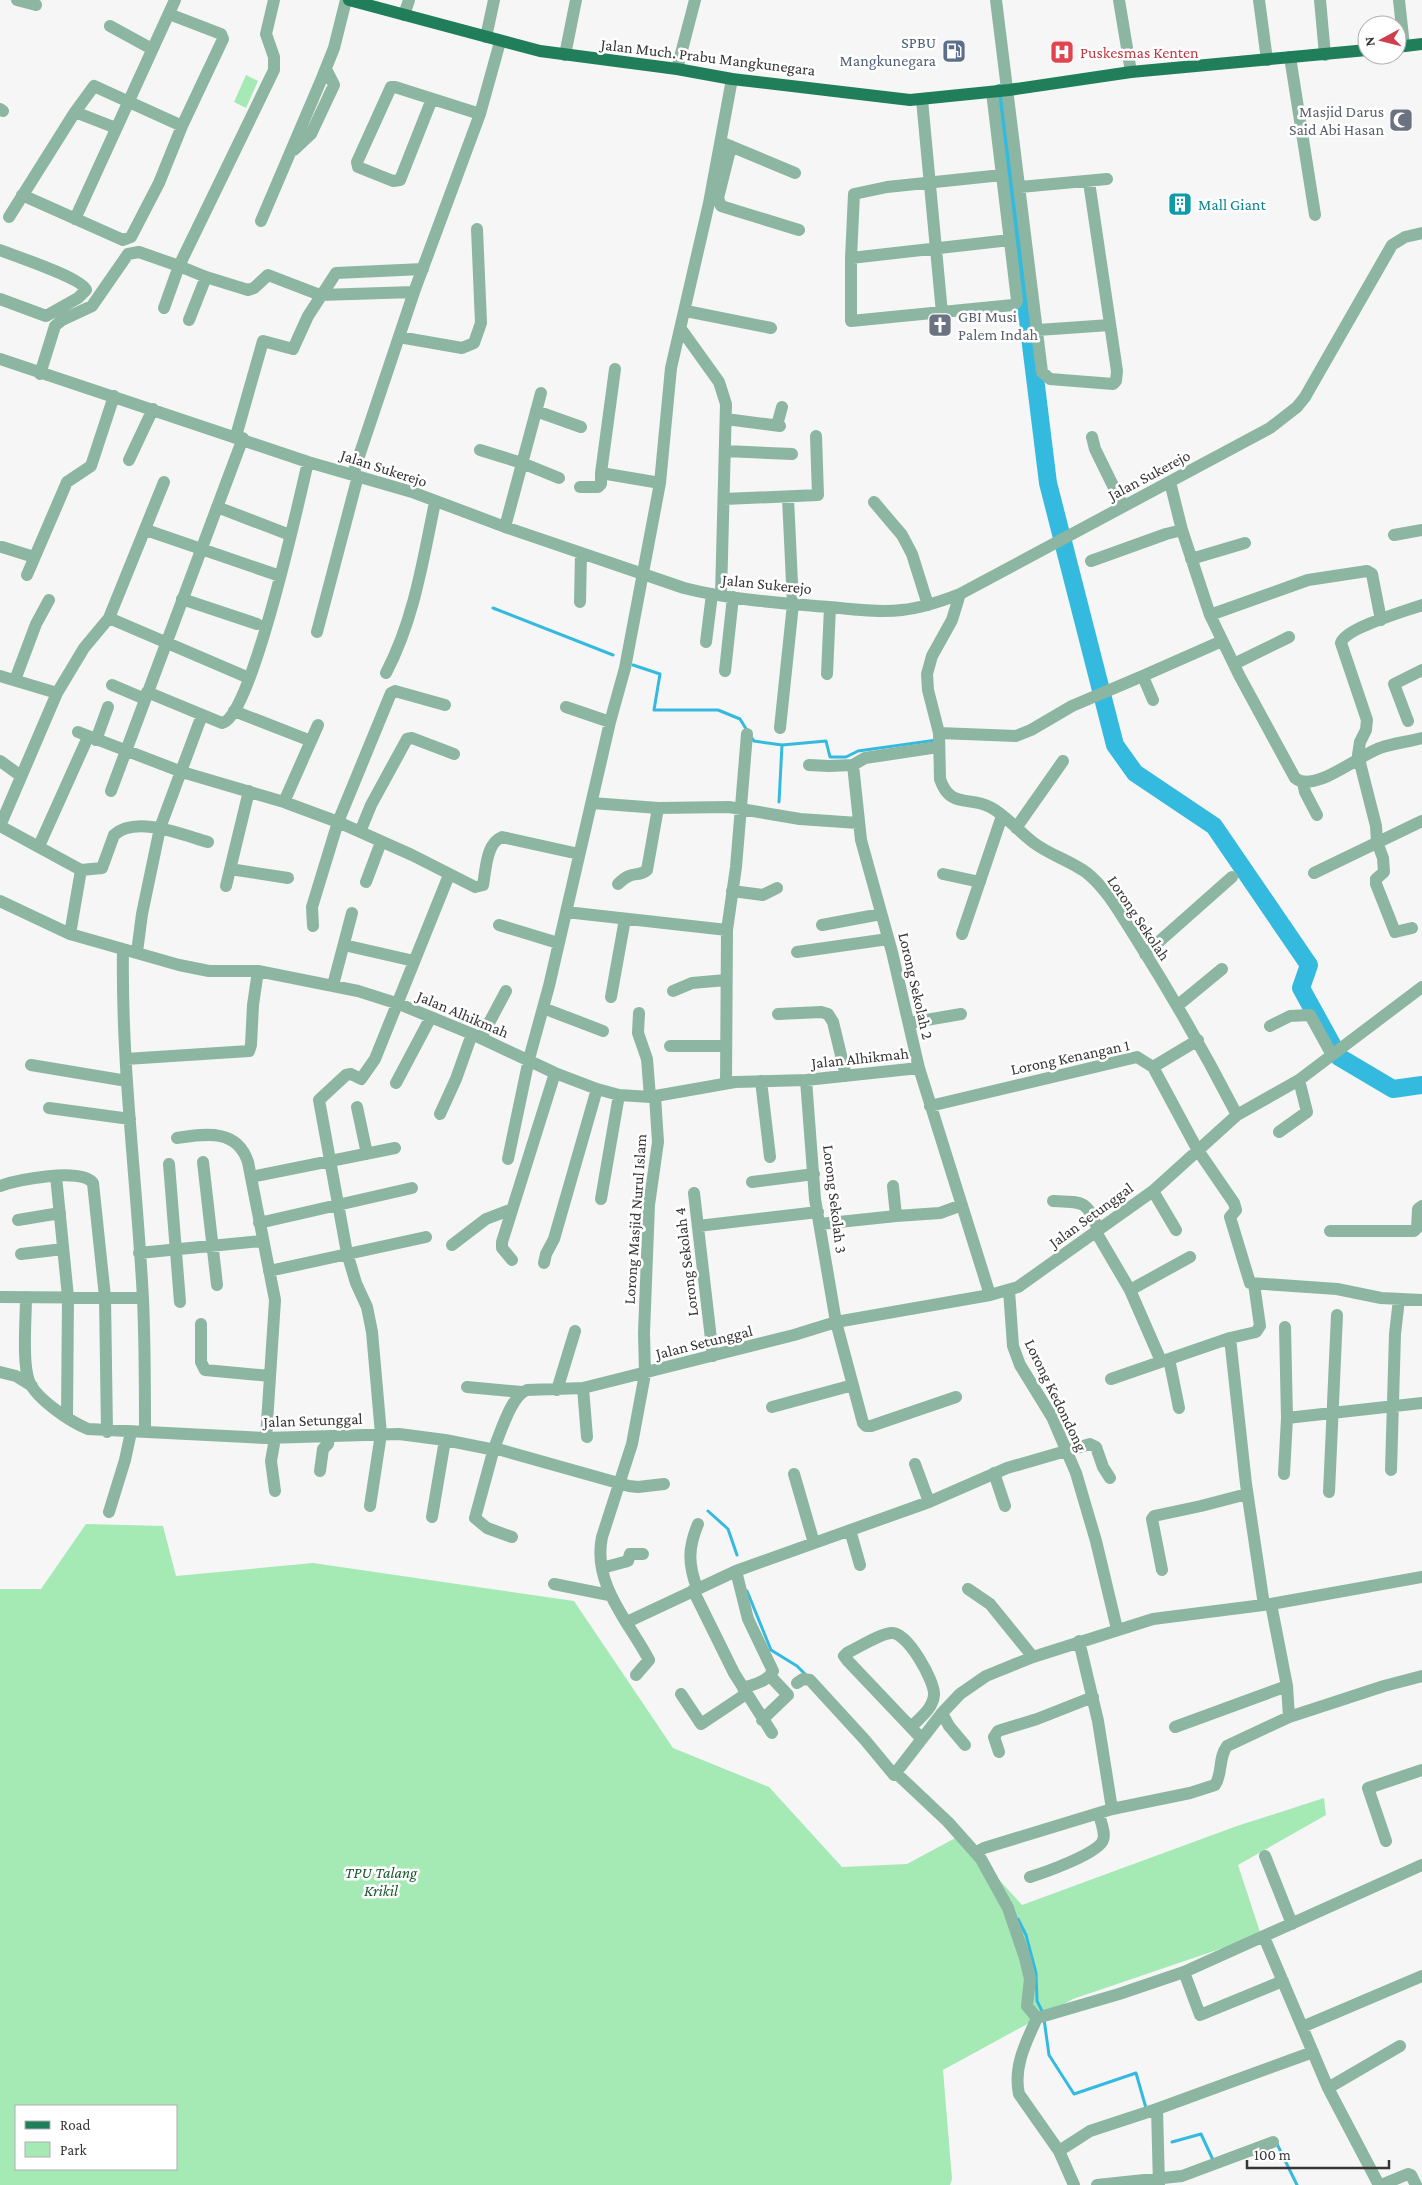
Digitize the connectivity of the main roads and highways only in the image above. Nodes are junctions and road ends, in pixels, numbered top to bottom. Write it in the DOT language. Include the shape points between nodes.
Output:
graph roads {
  1 [pos="347,0"];
  2 [pos="1422,44"];
  3 [pos="1407,45"];
  4 [pos="1357,51"];
  1 -- 4 [label="main road, Jalan Much. Prabu Mangkunegara" via="500,42 565,55 874,97 922,100 1130,72"];
  2 -- 3 [label="main road"];
}
